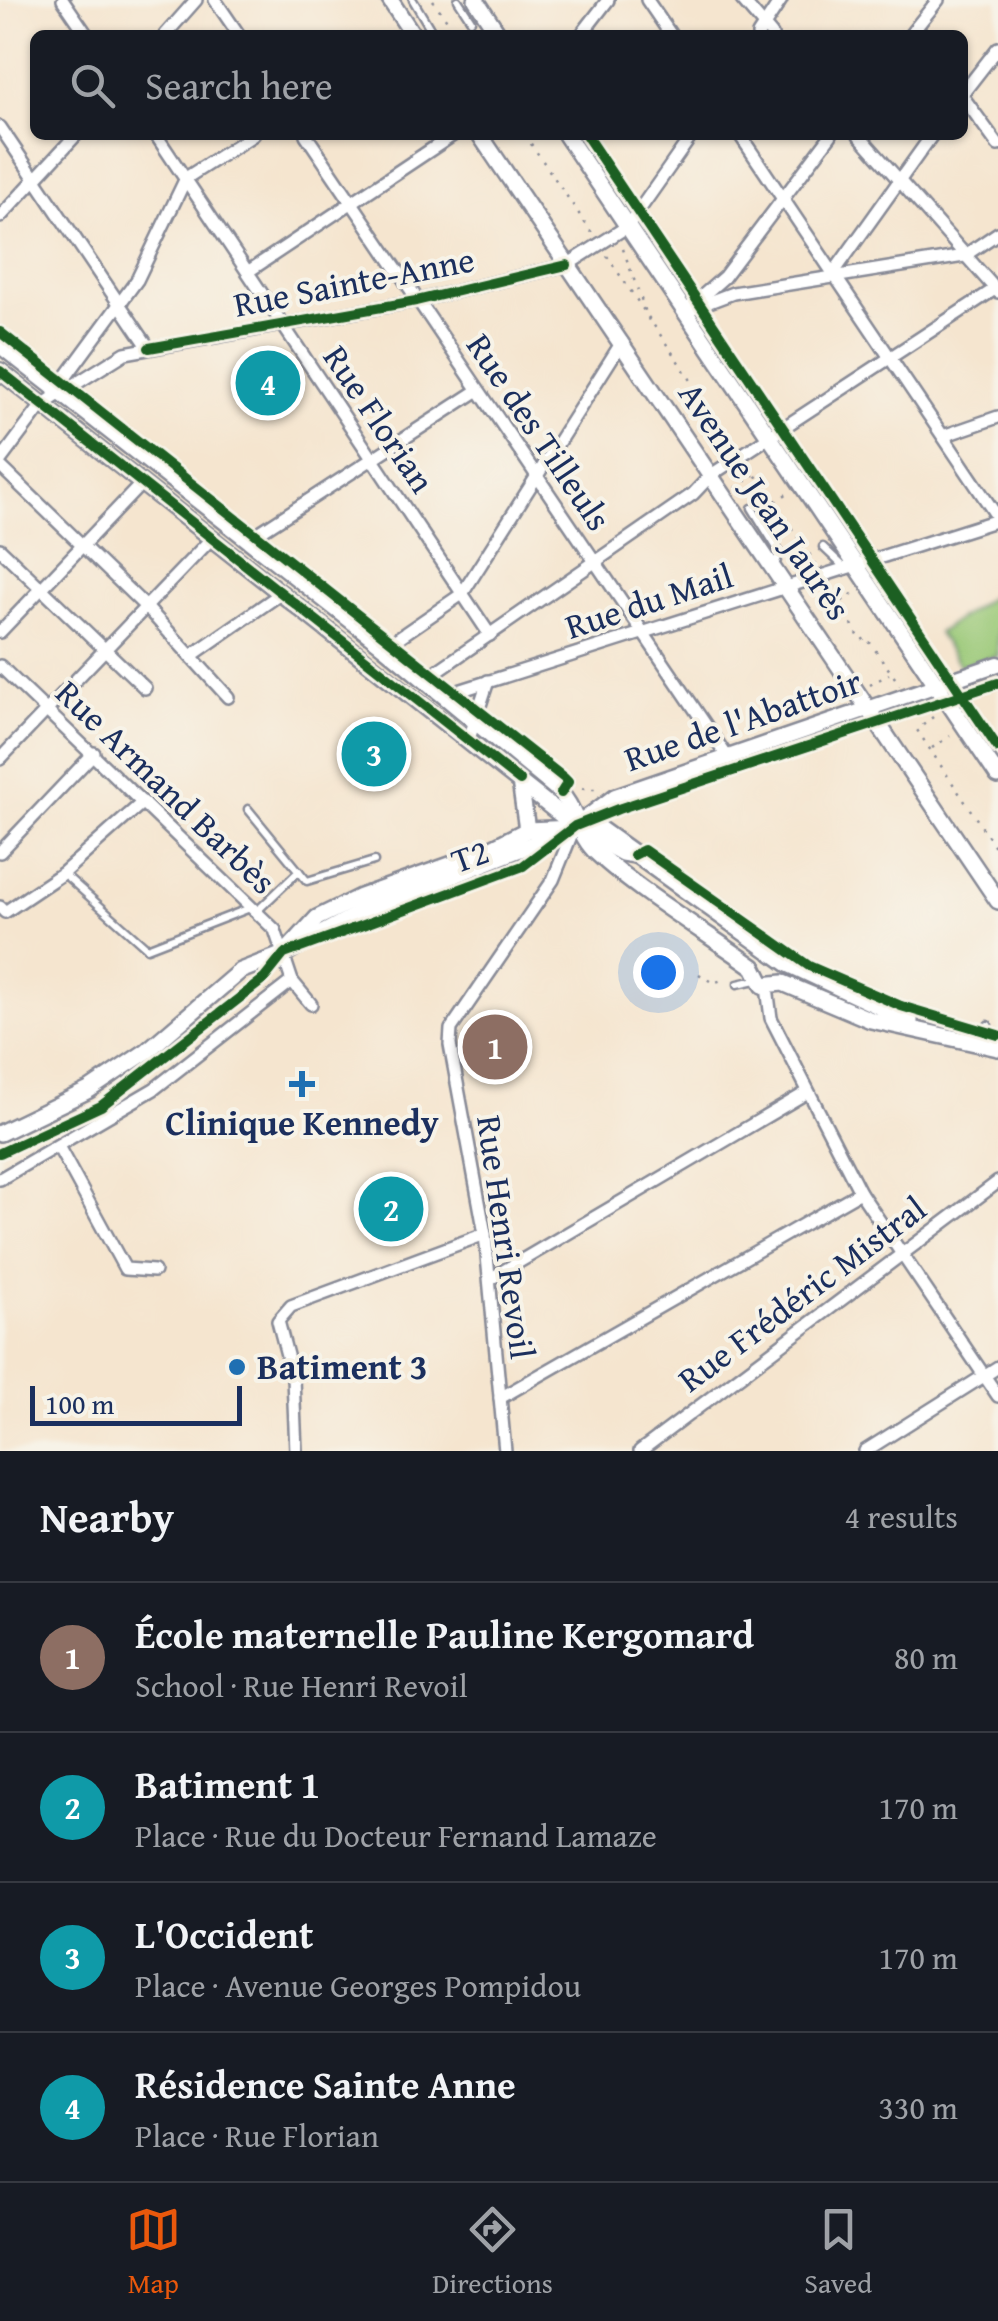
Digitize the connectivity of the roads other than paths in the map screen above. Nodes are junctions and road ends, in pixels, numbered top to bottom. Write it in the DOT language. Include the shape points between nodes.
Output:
graph roads {
  1 [pos="63,0"];
  2 [pos="196,0"];
  3 [pos="215,0"];
  4 [pos="390,0"];
  5 [pos="412,0"];
  6 [pos="458,0"];
  7 [pos="476,0"];
  8 [pos="608,0"];
  9 [pos="646,0"];
  10 [pos="742,0"];
  11 [pos="780,0"];
  12 [pos="938,0"];
  13 [pos="471,20"];
  14 [pos="84,30"];
  15 [pos="169,30"];
  16 [pos="236,30"];
  17 [pos="406,30"];
  18 [pos="431,30"];
  19 [pos="496,30"];
  20 [pos="585,30"];
  21 [pos="667,30"];
  22 [pos="764,30"];
  23 [pos="766,30"];
  24 [pos="916,30"];
  25 [pos="998,48"];
  26 [pos="968,89"];
  27 [pos="968,103"];
  28 [pos="0,127"];
  29 [pos="71,140"];
  30 [pos="159,140"];
  31 [pos="245,140"];
  32 [pos="309,140"];
  33 [pos="446,140"];
  34 [pos="483,140"];
  35 [pos="569,140"];
  36 [pos="688,140"];
  37 [pos="743,140"];
  38 [pos="827,140"];
  39 [pos="863,140"];
  40 [pos="928,140"];
  41 [pos="998,144"];
  42 [pos="186,178"];
  43 [pos="35,180"];
  44 [pos="899,180"];
  45 [pos="783,198"];
  46 [pos="351,203"];
  47 [pos="0,217"];
  48 [pos="628,226"];
  49 [pos="998,233"];
  50 [pos="964,256"];
  51 [pos="567,265"];
  52 [pos="248,271"];
  53 [pos="724,276"];
  54 [pos="832,276"];
  55 [pos="997,289"];
  56 [pos="734,294"];
  57 [pos="416,300"];
  58 [pos="118,304"];
  59 [pos="685,311"];
  60 [pos="282,326"];
  61 [pos="622,342"];
  62 [pos="0,345"];
  63 [pos="149,348"];
  64 [pos="889,358"];
  65 [pos="0,371"];
  66 [pos="478,391"];
  67 [pos="53,397"];
  68 [pos="998,417"];
  69 [pos="943,436"];
  70 [pos="768,437"];
  71 [pos="372,457"];
  72 [pos="0,463"];
  73 [pos="711,475"];
  74 [pos="537,478"];
  75 [pos="143,482"];
  76 [pos="752,508"];
  77 [pos="998,519"];
  78 [pos="212,538"];
  79 [pos="249,540"];
  80 [pos="83,545"];
  81 [pos="823,548"];
  82 [pos="0,549"];
  83 [pos="594,563"];
  84 [pos="777,566"];
  85 [pos="851,566"];
  86 [pos="43,587"];
  87 [pos="786,587"];
  88 [pos="283,592"];
  89 [pos="462,594"];
  90 [pos="146,607"];
  91 [pos="0,632"];
  92 [pos="641,633"];
  93 [pos="490,634"];
  94 [pos="385,647"];
  95 [pos="106,649"];
  96 [pos="191,656"];
  97 [pos="998,664"];
  98 [pos="0,666"];
  99 [pos="424,680"];
  100 [pos="488,681"];
  101 [pos="998,683"];
  102 [pos="937,684"];
  103 [pos="145,688"];
  104 [pos="443,696"];
  105 [pos="228,697"];
  106 [pos="948,700"];
  107 [pos="868,708"];
  108 [pos="48,710"];
  109 [pos="475,721"];
  110 [pos="878,723"];
  111 [pos="469,739"];
  112 [pos="94,753"];
  113 [pos="728,758"];
  114 [pos="0,760"];
  115 [pos="998,776"];
  116 [pos="520,781"];
  117 [pos="144,802"];
  118 [pos="248,809"];
  119 [pos="576,826"];
  120 [pos="527,830"];
  121 [pos="0,852"];
  122 [pos="374,861"];
  123 [pos="299,872"];
  124 [pos="63,873"];
  125 [pos="998,901"];
  126 [pos="0,907"];
  127 [pos="253,911"];
  128 [pos="770,952"];
  129 [pos="284,954"];
  130 [pos="788,964"];
  131 [pos="765,979"];
  132 [pos="292,981"];
  133 [pos="738,984"];
  134 [pos="311,1004"];
  135 [pos="988,1025"];
  136 [pos="927,1030"];
  137 [pos="981,1044"];
  138 [pos="998,1048"];
  139 [pos="806,1093"];
  140 [pos="0,1134"];
  141 [pos="59,1148"];
  142 [pos="0,1153"];
  143 [pos="0,1179"];
  144 [pos="998,1182"];
  145 [pos="860,1192"];
  146 [pos="485,1234"];
  147 [pos="903,1252"];
  148 [pos="154,1271"];
  149 [pos="490,1279"];
  150 [pos="992,1371"];
  151 [pos="998,1396"];
  152 [pos="500,1398"];
  153 [pos="296,1451"];
  154 [pos="505,1451"];
  155 [pos="640,1451"];
  156 [pos="865,1451"];
  1 -- 14 [label="street"];
  2 -- 15 [label="street"];
  3 -- 16 [label="street"];
  4 -- 17 [label="main road"];
  5 -- 18 [label="lane"];
  6 -- 13 [label="lane"];
  7 -- 19 [label="main road"];
  8 -- 20 [label="street"];
  9 -- 21 [label="street"];
  10 -- 22 [label="street"];
  11 -- 23 [label="street"];
  12 -- 24 [label="street"];
  25 -- 26 [label="street"];
  27 -- 41 [label="street"];
  28 -- 43 [label="street"];
  29 -- 43 [label="street"];
  30 -- 42 [label="street, Rue Florian"];
  31 -- 42 [label="street"];
  32 -- 46 [label="street, Rue des Tilleuls"];
  33 -- 46 [label="street"];
  34 -- 51 [label="main road, Avenue Jean Jaurès"];
  35 -- 48 [label="main road, Avenue Jean Jaurès"];
  36 -- 48 [label="street"];
  37 -- 45 [label="street"];
  38 -- 45 [label="street"];
  39 -- 44 [label="street"];
  40 -- 44 [label="street"];
  42 -- 52 [label="street, Rue Florian"];
  42 -- 58 [label="street"];
  43 -- 47 [label="street"];
  43 -- 58 [label="street"];
  44 -- 50 [label="street"];
  44 -- 54 [label="street"];
  45 -- 53 [label="street"];
  45 -- 54 [label="street"];
  46 -- 52 [label="street"];
  46 -- 57 [label="street, Rue des Tilleuls"];
  48 -- 51 [label="street, Rue Sainte-Anne"];
  48 -- 59 [label="main road, Avenue Jean Jaurès"];
  49 -- 50 [label="street"];
  50 -- 54 [label="street"];
  50 -- 55 [label="street"];
  51 -- 57 [label="street, Rue Sainte-Anne"];
  51 -- 61 [label="main road, Avenue Jean Jaurès"];
  52 -- 60 [label="street, Rue Florian"];
  53 -- 56 [label="street"];
  53 -- 59 [label="street"];
  54 -- 56 [label="street"];
  54 -- 64 [label="street"];
  55 -- 64 [label="street"];
  56 -- 59 [label="street"];
  57 -- 60 [label="street, Rue Sainte-Anne"];
  57 -- 66 [label="street, Rue des Tilleuls"];
  58 -- 63 [label="street"];
  58 -- 67 [label="street"];
  59 -- 70 [label="main road, Avenue Jean Jaurès"];
  60 -- 63 [label="street, Rue Sainte-Anne"];
  60 -- 71 [label="street, Rue Florian"];
  61 -- 73 [label="main road, Avenue Jean Jaurès"];
  61 -- 74 [label="street"];
  62 -- 67 [label="main road"];
  63 -- 67 [label="street, Rue Sainte-Anne" via="126,353"];
  64 -- 69 [label="street"];
  64 -- 70 [label="street"];
  65 -- 67 [label="main road"];
  66 -- 71 [label="street"];
  66 -- 74 [label="street, Rue des Tilleuls"];
  67 -- 72 [label="street"];
  67 -- 75 [label="main road"];
  67 -- 79 [label="main road"];
  68 -- 69 [label="street"];
  69 -- 77 [label="street"];
  70 -- 73 [label="street"];
  70 -- 85 [label="main road, Avenue Jean Jaurès"];
  71 -- 79 [label="street"];
  71 -- 89 [label="street, Rue Florian"];
  72 -- 80 [label="street"];
  73 -- 83 [label="street"];
  73 -- 84 [label="main road, Avenue Jean Jaurès"];
  74 -- 83 [label="street, Rue des Tilleuls"];
  74 -- 89 [label="street"];
  75 -- 78 [label="main road"];
  75 -- 80 [label="street"];
  76 -- 84 [label="lane" via="780,554"];
  77 -- 85 [label="street, Rue du Mail"];
  78 -- 88 [label="main road"];
  78 -- 90 [label="street"];
  79 -- 94 [label="main road"];
  80 -- 86 [label="street"];
  80 -- 90 [label="street"];
  81 -- 85 [label="lane"];
  82 -- 86 [label="street"];
  83 -- 92 [label="street, Rue des Tilleuls"];
  83 -- 93 [label="street"];
  84 -- 87 [label="main road, Avenue Jean Jaurès"];
  85 -- 87 [label="street, Rue du Mail"];
  85 -- 102 [label="main road, Avenue Jean Jaurès"];
  86 -- 91 [label="street"];
  86 -- 95 [label="street"];
  87 -- 92 [label="street, Rue du Mail"];
  87 -- 107 [label="main road, Avenue Jean Jaurès"];
  88 -- 96 [label="street"];
  88 -- 111 [label="main road"];
  89 -- 93 [label="street, Rue Florian"];
  89 -- 94 [label="street"];
  90 -- 95 [label="street"];
  90 -- 96 [label="street"];
  92 -- 100 [label="street, Rue du Mail"];
  92 -- 113 [label="street, Rue des Tilleuls"];
  93 -- 99 [label="street"];
  94 -- 99 [label="main road"];
  95 -- 103 [label="street"];
  95 -- 108 [label="street"];
  96 -- 105 [label="street"];
  97 -- 102 [label="street, Rue de l'Abattoir"];
  98 -- 108 [label="street, Rue Armand Barbès"];
  99 -- 104 [label="main road"];
  100 -- 104 [label="street, Rue du Mail"];
  100 -- 109 [label="street"];
  101 -- 106 [label="lane"];
  102 -- 106 [label="main road, Avenue Jean Jaurès"];
  102 -- 107 [label="street, Rue de l'Abattoir"];
  104 -- 109 [label="main road"];
  106 -- 110 [label="lane"];
  106 -- 115 [label="main road, Avenue Jean Jaurès"];
  107 -- 110 [label="main road, Avenue Jean Jaurès"];
  107 -- 113 [label="street, Rue de l'Abattoir"];
  108 -- 112 [label="street, Rue Armand Barbès"];
  108 -- 114 [label="street"];
  109 -- 111 [label="street"];
  109 -- 119 [label="main road" via="562,785"];
  110 -- 119 [label="lane"];
  110 -- 125 [label="main road, Avenue Jean Jaurès"];
  111 -- 116 [label="main road"];
  112 -- 117 [label="street, Rue Armand Barbès"];
  112 -- 121 [label="street"];
  113 -- 119 [label="street, Rue de l'Abattoir" via="615,796"];
  116 -- 119 [label="main road"];
  116 -- 120 [label="main road"];
  117 -- 124 [label="street"];
  117 -- 127 [label="street, Rue Armand Barbès"];
  118 -- 123 [label="lane"];
  119 -- 120 [label="main road"];
  119 -- 128 [label="main road" via="634,854"];
  119 -- 129 [label="main road" via="363,910"];
  119 -- 131 [label="main road" via="598,854"];
  119 -- 146 [label="street, Rue Henri Revoil" via="553,880 452,1029"];
  120 -- 129 [label="main road" via="317,918"];
  122 -- 123 [label="lane" via="307,881"];
  123 -- 127 [label="lane"];
  124 -- 126 [label="street" via="5,912"];
  124 -- 127 [label="lane" via="148,948"];
  127 -- 129 [label="street, Rue Armand Barbès" via="275,930"];
  128 -- 130 [label="main road"];
  128 -- 131 [label="main road" via="760,956"];
  129 -- 132 [label="street, Rue Armand Barbès"];
  129 -- 140 [label="main road" via="240,971 89,1090"];
  129 -- 142 [label="lane" via="254,988 101,1106"];
  130 -- 131 [label="main road"];
  130 -- 136 [label="main road"];
  131 -- 133 [label="lane"];
  131 -- 136 [label="main road" via="871,1020"];
  131 -- 139 [label="street" via="771,1018"];
  132 -- 134 [label="street"];
  132 -- 141 [label="street" via="154,1088"];
  135 -- 137 [label="lane"];
  136 -- 137 [label="main road"];
  137 -- 138 [label="main road"];
  139 -- 145 [label="street"];
  139 -- 149 [label="street"];
  141 -- 143 [label="street"];
  141 -- 148 [label="street" via="125,1269"];
  144 -- 147 [label="street, Rue Frédéric Mistral"];
  145 -- 147 [label="street"];
  145 -- 152 [label="street"];
  146 -- 149 [label="street, Rue Henri Revoil"];
  146 -- 153 [label="street" via="292,1306 278,1321 293,1378"];
  147 -- 150 [label="street"];
  147 -- 155 [label="street, Rue Frédéric Mistral"];
  149 -- 152 [label="street, Rue Henri Revoil"];
  150 -- 151 [label="street"];
  150 -- 156 [label="street"];
  152 -- 154 [label="street, Rue Henri Revoil"];
}
